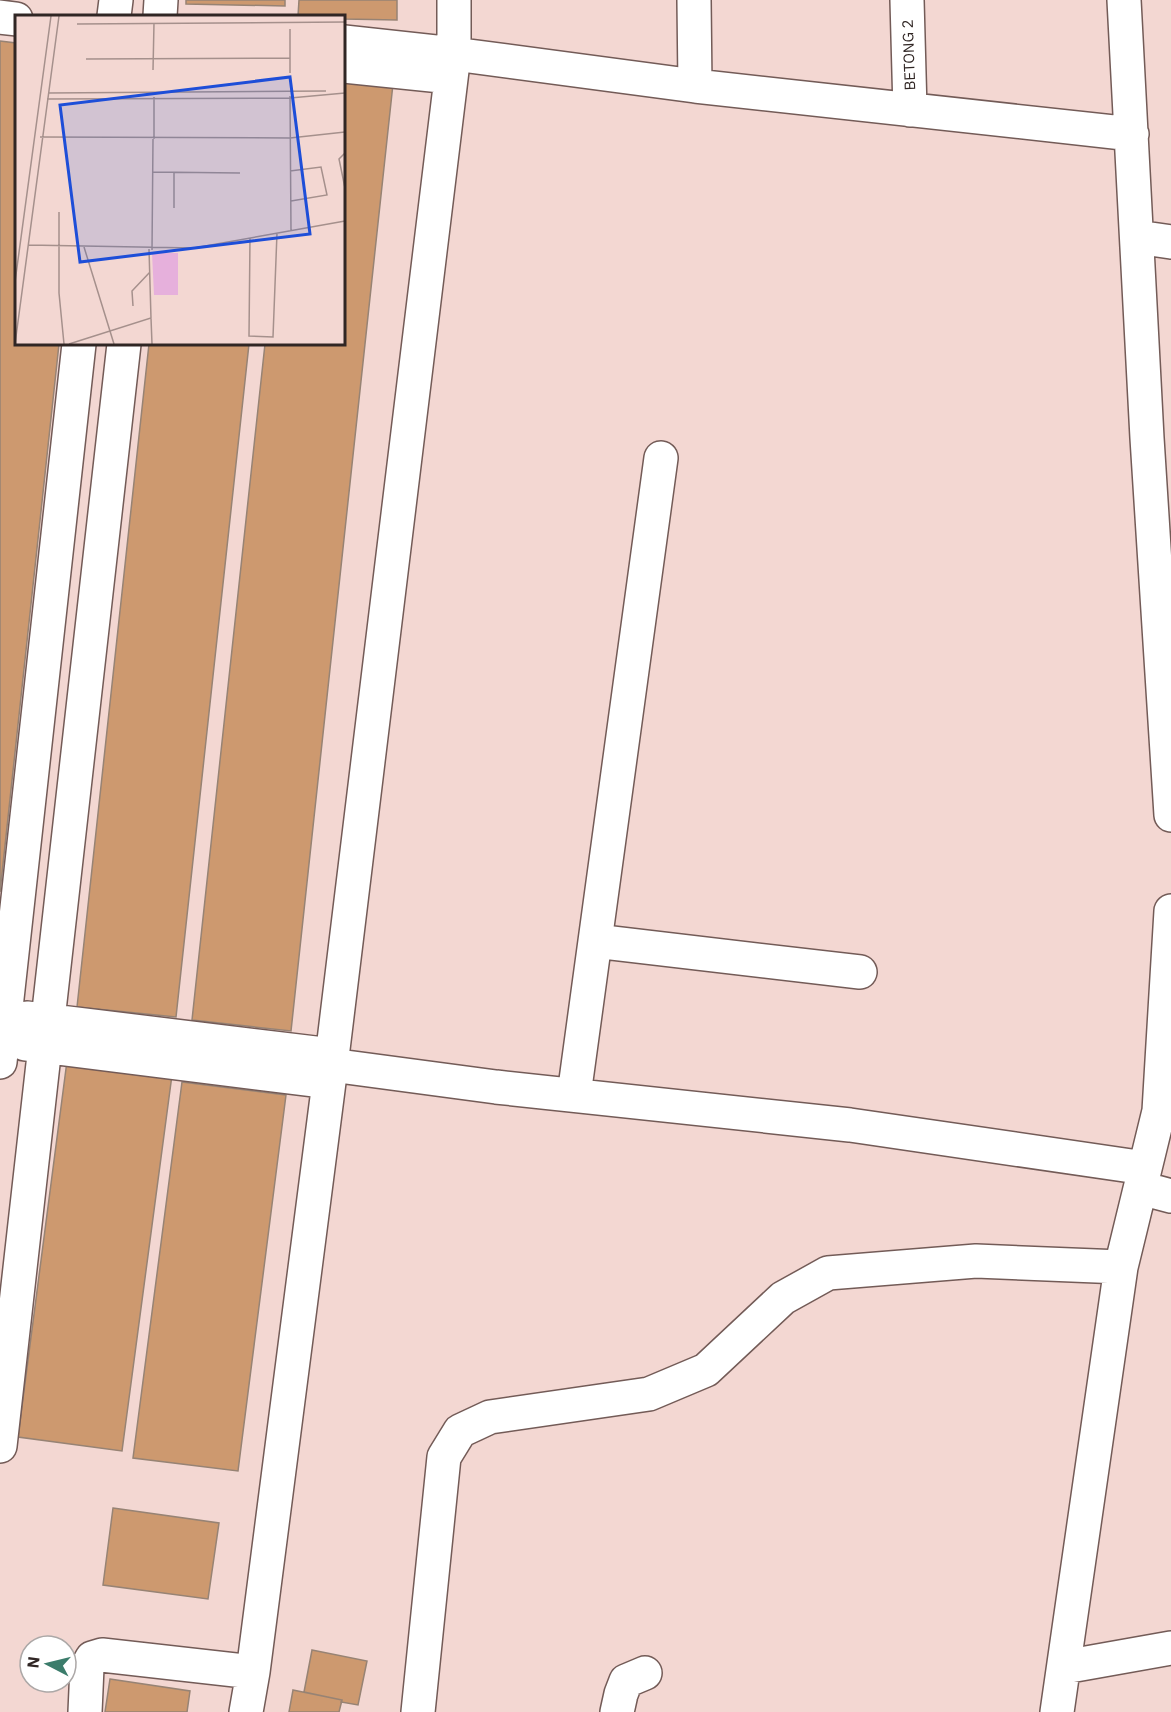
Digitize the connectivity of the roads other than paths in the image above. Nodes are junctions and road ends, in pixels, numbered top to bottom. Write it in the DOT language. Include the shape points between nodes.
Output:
graph roads {
  1 [pos="161,0"];
  2 [pos="454,0"];
  3 [pos="694,0"];
  4 [pos="907,0"];
  5 [pos="1124,0"];
  6 [pos="160,15"];
  7 [pos="0,17"];
  8 [pos="15,19"];
  9 [pos="345,42"];
  10 [pos="345,66"];
  11 [pos="453,66"];
  12 [pos="695,86"];
  13 [pos="910,110"];
  14 [pos="1132,134"];
  15 [pos="1137,237"];
  16 [pos="1171,242"];
  17 [pos="79,345"];
  18 [pos="124,345"];
  19 [pos="1159,440"];
  20 [pos="660,458"];
  21 [pos="1171,815"];
  22 [pos="1171,911"];
  23 [pos="595,941"];
  24 [pos="860,972"];
  25 [pos="2,1034"];
  26 [pos="46,1034"];
  27 [pos="331,1067"];
  28 [pos="574,1095"];
  29 [pos="1152,1184"];
  30 [pos="1121,1267"];
  31 [pos="0,1446"];
  32 [pos="1171,1648"];
  33 [pos="1064,1667"];
  34 [pos="253,1672"];
  35 [pos="645,1673"];
  36 [pos="85,1712"];
  37 [pos="246,1712"];
  38 [pos="418,1712"];
  39 [pos="617,1712"];
  40 [pos="1057,1712"];
  1 -- 6 [label="street"];
  2 -- 11 [label="street"];
  3 -- 12 [label="street"];
  4 -- 13 [label="street, BETONG 2"];
  5 -- 14 [label="street"];
  7 -- 8 [label="street"];
  9 -- 11 [label="street"];
  10 -- 11 [label="street"];
  11 -- 12 [label="street"];
  11 -- 27 [label="street"];
  12 -- 13 [label="street"];
  13 -- 14 [label="street"];
  14 -- 15 [label="street"];
  15 -- 16 [label="street"];
  15 -- 19 [label="street"];
  17 -- 25 [label="street"];
  18 -- 26 [label="street"];
  19 -- 21 [label="street"];
  20 -- 23 [label="street"];
  22 -- 29 [label="street"];
  23 -- 24 [label="street"];
  23 -- 28 [label="street"];
  25 -- 26 [label="street"];
  26 -- 27 [label="street"];
  26 -- 31 [label="street"];
  27 -- 28 [label="street"];
  27 -- 34 [label="street"];
  28 -- 29 [label="street" via="850,1125"];
  29 -- 30 [label="street"];
  30 -- 33 [label="street"];
  30 -- 38 [label="street" via="976,1261 828,1273 783,1298 706,1370 649,1394 490,1417 460,1431 444,1457"];
  32 -- 33 [label="street"];
  33 -- 40 [label="street"];
  34 -- 36 [label="street" via="102,1655 92,1658 87,1667"];
  34 -- 37 [label="street"];
  35 -- 39 [label="street" via="626,1681"];
}
